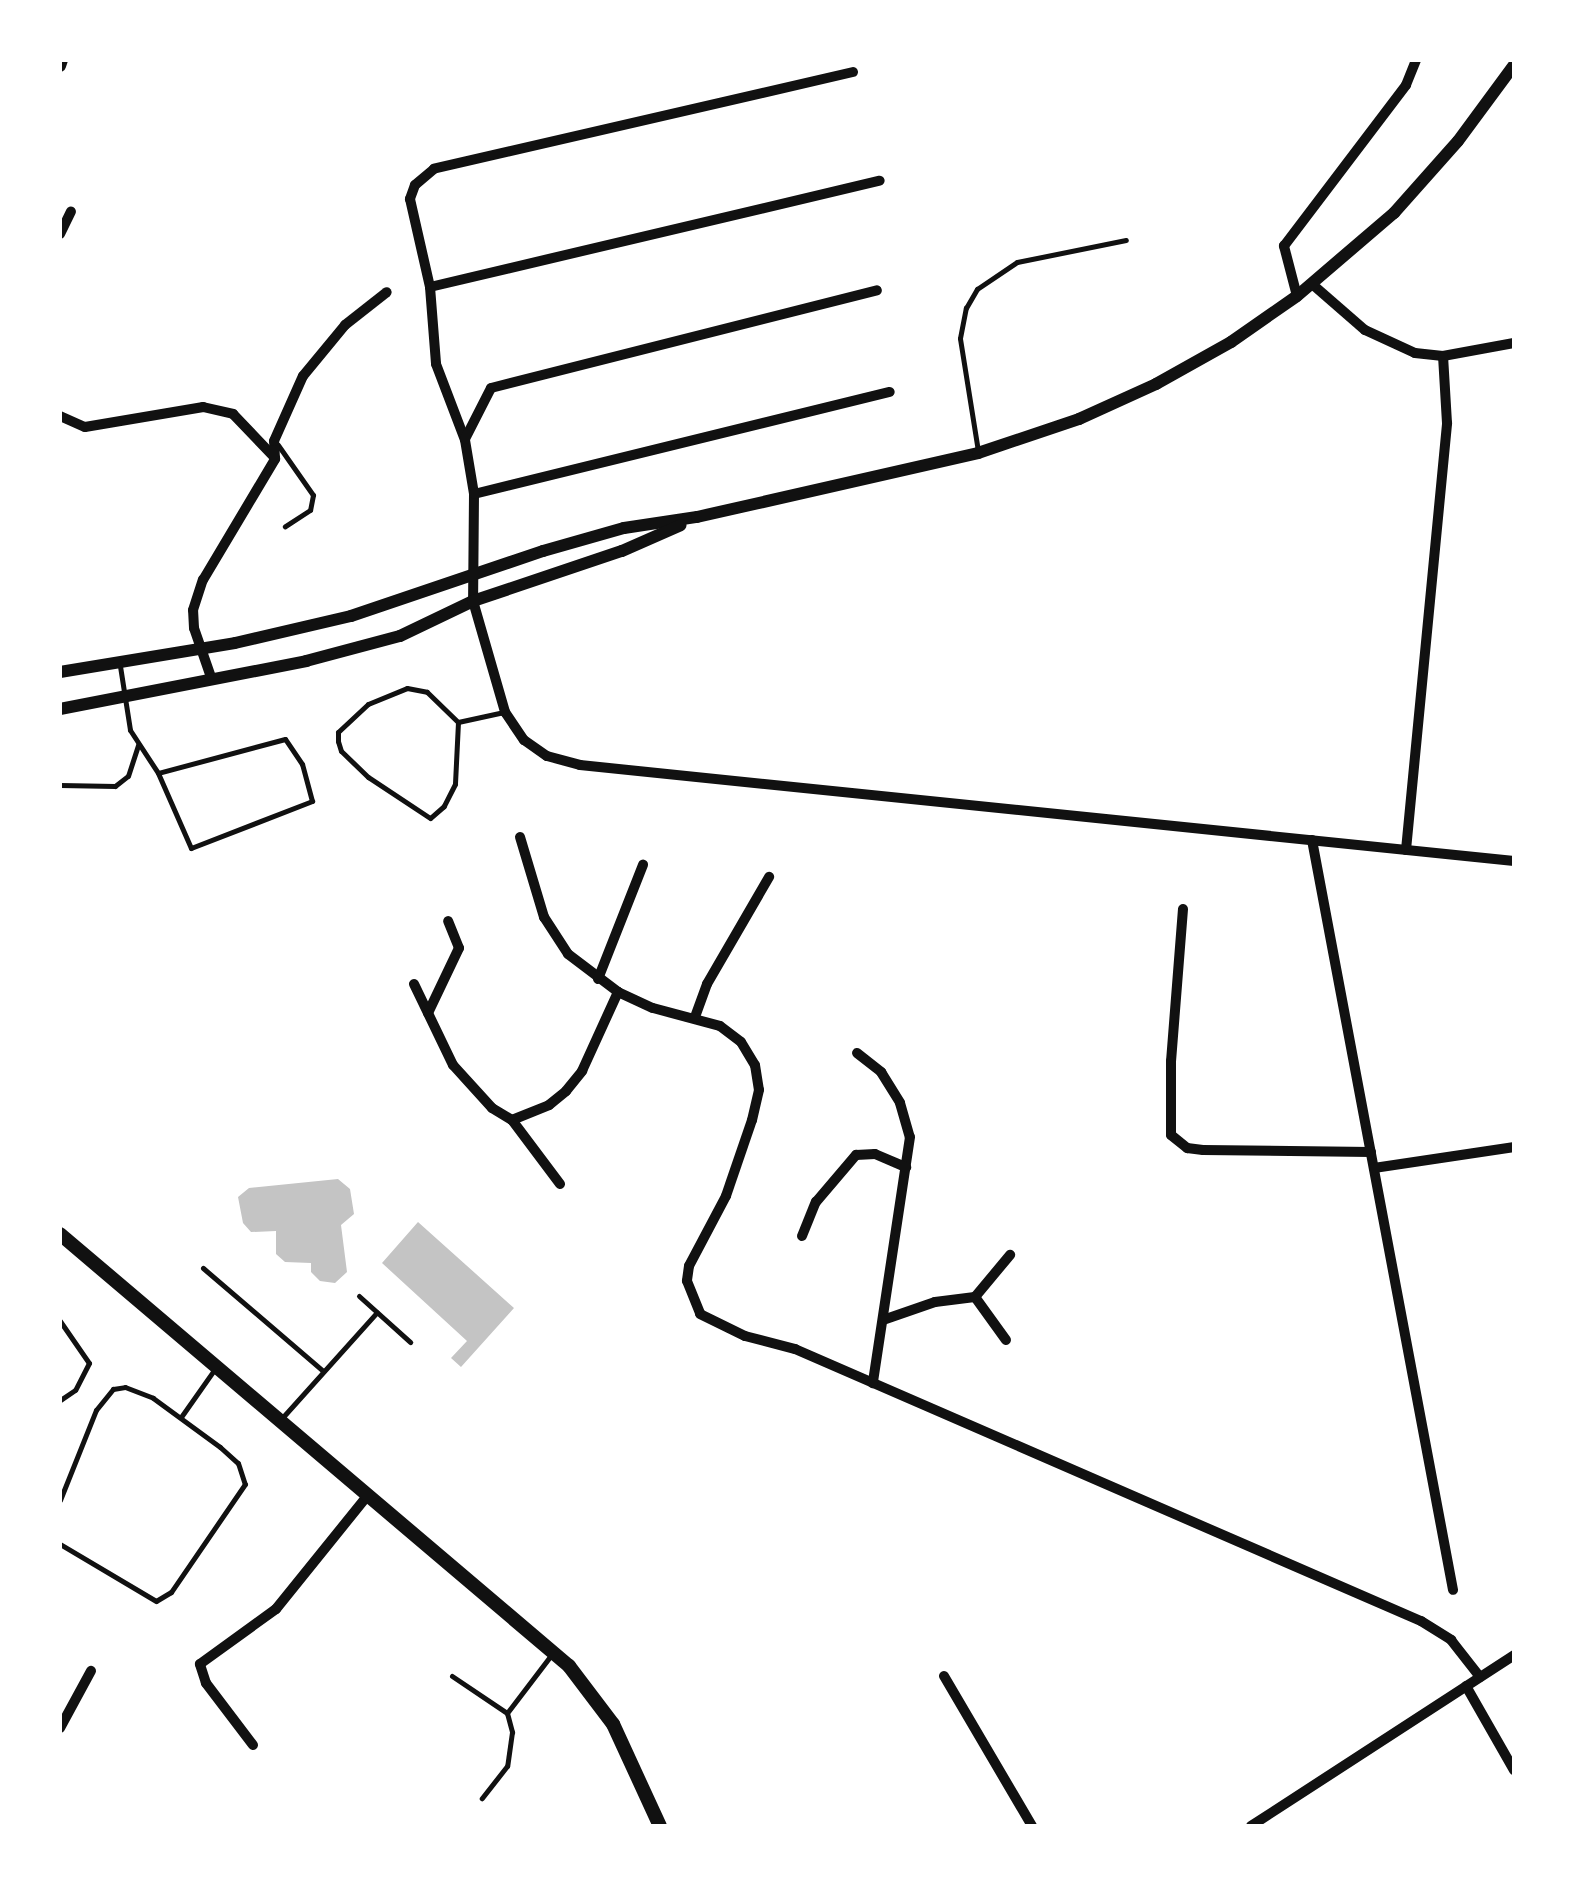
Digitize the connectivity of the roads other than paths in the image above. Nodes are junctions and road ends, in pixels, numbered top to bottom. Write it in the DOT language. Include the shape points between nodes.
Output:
graph roads {
  1 [pos="1416,60"];
  2 [pos="1514,65"];
  3 [pos="853,72"];
  4 [pos="880,181"];
  5 [pos="71,211"];
  6 [pos="60,234"];
  7 [pos="1126,240"];
  8 [pos="1312,284"];
  9 [pos="430,286"];
  10 [pos="877,290"];
  11 [pos="387,292"];
  12 [pos="1297,296"];
  13 [pos="1514,343"];
  14 [pos="1443,356"];
  15 [pos="890,392"];
  16 [pos="60,416"];
  17 [pos="274,440"];
  18 [pos="465,440"];
  19 [pos="978,453"];
  20 [pos="276,459"];
  21 [pos="474,494"];
  22 [pos="696,517"];
  23 [pos="285,526"];
  24 [pos="472,574"];
  25 [pos="473,602"];
  26 [pos="202,649"];
  27 [pos="120,662"];
  28 [pos="60,672"];
  29 [pos="212,680"];
  30 [pos="125,697"];
  31 [pos="60,709"];
  32 [pos="505,712"];
  33 [pos="458,722"];
  34 [pos="138,746"];
  35 [pos="158,773"];
  36 [pos="60,785"];
  37 [pos="520,837"];
  38 [pos="1312,840"];
  39 [pos="1406,850"];
  40 [pos="1514,861"];
  41 [pos="643,866"];
  42 [pos="769,877"];
  43 [pos="1183,909"];
  44 [pos="448,921"];
  45 [pos="598,979"];
  46 [pos="414,984"];
  47 [pos="618,992"];
  48 [pos="428,1013"];
  49 [pos="694,1016"];
  50 [pos="858,1053"];
  51 [pos="512,1120"];
  52 [pos="1514,1146"];
  53 [pos="1370,1152"];
  54 [pos="906,1167"];
  55 [pos="1374,1168"];
  56 [pos="560,1184"];
  57 [pos="60,1234"];
  58 [pos="802,1236"];
  59 [pos="1010,1255"];
  60 [pos="203,1268"];
  61 [pos="359,1296"];
  62 [pos="975,1297"];
  63 [pos="377,1312"];
  64 [pos="883,1320"];
  65 [pos="60,1321"];
  66 [pos="1006,1340"];
  67 [pos="410,1342"];
  68 [pos="216,1367"];
  69 [pos="323,1372"];
  70 [pos="874,1383"];
  71 [pos="60,1400"];
  72 [pos="181,1417"];
  73 [pos="280,1421"];
  74 [pos="368,1495"];
  75 [pos="60,1500"];
  76 [pos="60,1544"];
  77 [pos="1453,1590"];
  78 [pos="554,1652"];
  79 [pos="1514,1654"];
  80 [pos="91,1671"];
  81 [pos="452,1676"];
  82 [pos="944,1676"];
  83 [pos="1480,1677"];
  84 [pos="1466,1686"];
  85 [pos="507,1713"];
  86 [pos="60,1728"];
  87 [pos="253,1746"];
  88 [pos="1514,1770"];
  89 [pos="482,1798"];
  90 [pos="654,1824"];
  91 [pos="1032,1826"];
  92 [pos="1251,1826"];
  1 -- 12 [label="street" via="1406,85 1284,246"];
  2 -- 8 [label="street" via="1394,213"];
  3 -- 9 [label="street" via="434,169 415,184 410,199"];
  4 -- 9 [label="street"];
  5 -- 6 [label="street"];
  7 -- 19 [label="lane" via="1017,262 977,290 960,338"];
  8 -- 12 [label="street"];
  8 -- 14 [label="street" via="1390,344"];
  9 -- 18 [label="street" via="436,364"];
  10 -- 18 [label="street" via="491,388"];
  11 -- 17 [label="street" via="326,346"];
  12 -- 19 [label="street" via="1156,384"];
  13 -- 14 [label="street"];
  14 -- 39 [label="street" via="1447,423"];
  15 -- 21 [label="street"];
  16 -- 20 [label="street" via="85,427 203,407 233,414"];
  17 -- 20 [label="street"];
  17 -- 23 [label="lane" via="313,496 310,510"];
  18 -- 21 [label="street"];
  19 -- 22 [label="street"];
  20 -- 26 [label="street" via="203,580 193,610"];
  21 -- 24 [label="street"];
  22 -- 24 [label="street" via="624,528"];
  22 -- 25 [label="street" via="622,551"];
  24 -- 25 [label="street"];
  24 -- 26 [label="street" via="351,616"];
  25 -- 29 [label="street" via="400,636"];
  25 -- 32 [label="street"];
  26 -- 27 [label="street"];
  26 -- 29 [label="street"];
  27 -- 28 [label="street"];
  27 -- 30 [label="lane"];
  29 -- 30 [label="street"];
  30 -- 31 [label="street"];
  30 -- 34 [label="lane"];
  32 -- 33 [label="lane"];
  32 -- 38 [label="street" via="524,740 547,756 580,765"];
  33 -- 33 [label="lane" via="456,784 430,818 368,778 338,742 338,732 368,704 407,688 426,692"];
  34 -- 35 [label="lane"];
  34 -- 36 [label="lane" via="128,776 115,786"];
  35 -- 35 [label="lane" via="286,738 302,764 312,802 191,848"];
  37 -- 45 [label="street" via="544,917 568,954"];
  38 -- 39 [label="street"];
  38 -- 53 [label="street"];
  39 -- 40 [label="street"];
  41 -- 45 [label="street"];
  42 -- 49 [label="street"];
  43 -- 53 [label="street" via="1171,1135 1203,1150"];
  44 -- 48 [label="street" via="458,948"];
  45 -- 47 [label="street"];
  46 -- 48 [label="street"];
  47 -- 49 [label="street"];
  47 -- 51 [label="street" via="566,1091"];
  48 -- 51 [label="street" via="470,1087"];
  49 -- 70 [label="street" via="741,1042 755,1065 759,1090 726,1196 690,1266 690,1298 716,1326 795,1349"];
  50 -- 54 [label="street" via="881,1072 900,1103 910,1137"];
  51 -- 56 [label="street"];
  52 -- 55 [label="street"];
  53 -- 55 [label="street"];
  54 -- 58 [label="street" via="876,1154 856,1155 816,1202"];
  54 -- 64 [label="street"];
  55 -- 77 [label="street"];
  57 -- 68 [label="main road"];
  59 -- 62 [label="street"];
  60 -- 69 [label="lane"];
  61 -- 63 [label="lane"];
  62 -- 64 [label="street"];
  62 -- 66 [label="street"];
  63 -- 67 [label="lane"];
  63 -- 69 [label="lane"];
  64 -- 70 [label="street"];
  65 -- 71 [label="lane" via="89,1363"];
  68 -- 72 [label="lane"];
  68 -- 73 [label="main road"];
  69 -- 73 [label="lane"];
  70 -- 83 [label="street" via="1420,1621 1451,1640"];
  72 -- 75 [label="lane" via="141,1391 113,1389 96,1410"];
  72 -- 76 [label="lane" via="238,1462 245,1484 170,1592 149,1600"];
  73 -- 74 [label="main road"];
  74 -- 78 [label="main road"];
  74 -- 87 [label="street" via="276,1609 200,1664 206,1683"];
  78 -- 85 [label="lane"];
  78 -- 90 [label="main road" via="613,1724"];
  79 -- 83 [label="street"];
  80 -- 86 [label="street"];
  81 -- 85 [label="lane"];
  82 -- 91 [label="street"];
  83 -- 84 [label="street"];
  84 -- 88 [label="street"];
  84 -- 92 [label="street"];
  85 -- 89 [label="lane" via="512,1750"];
}
